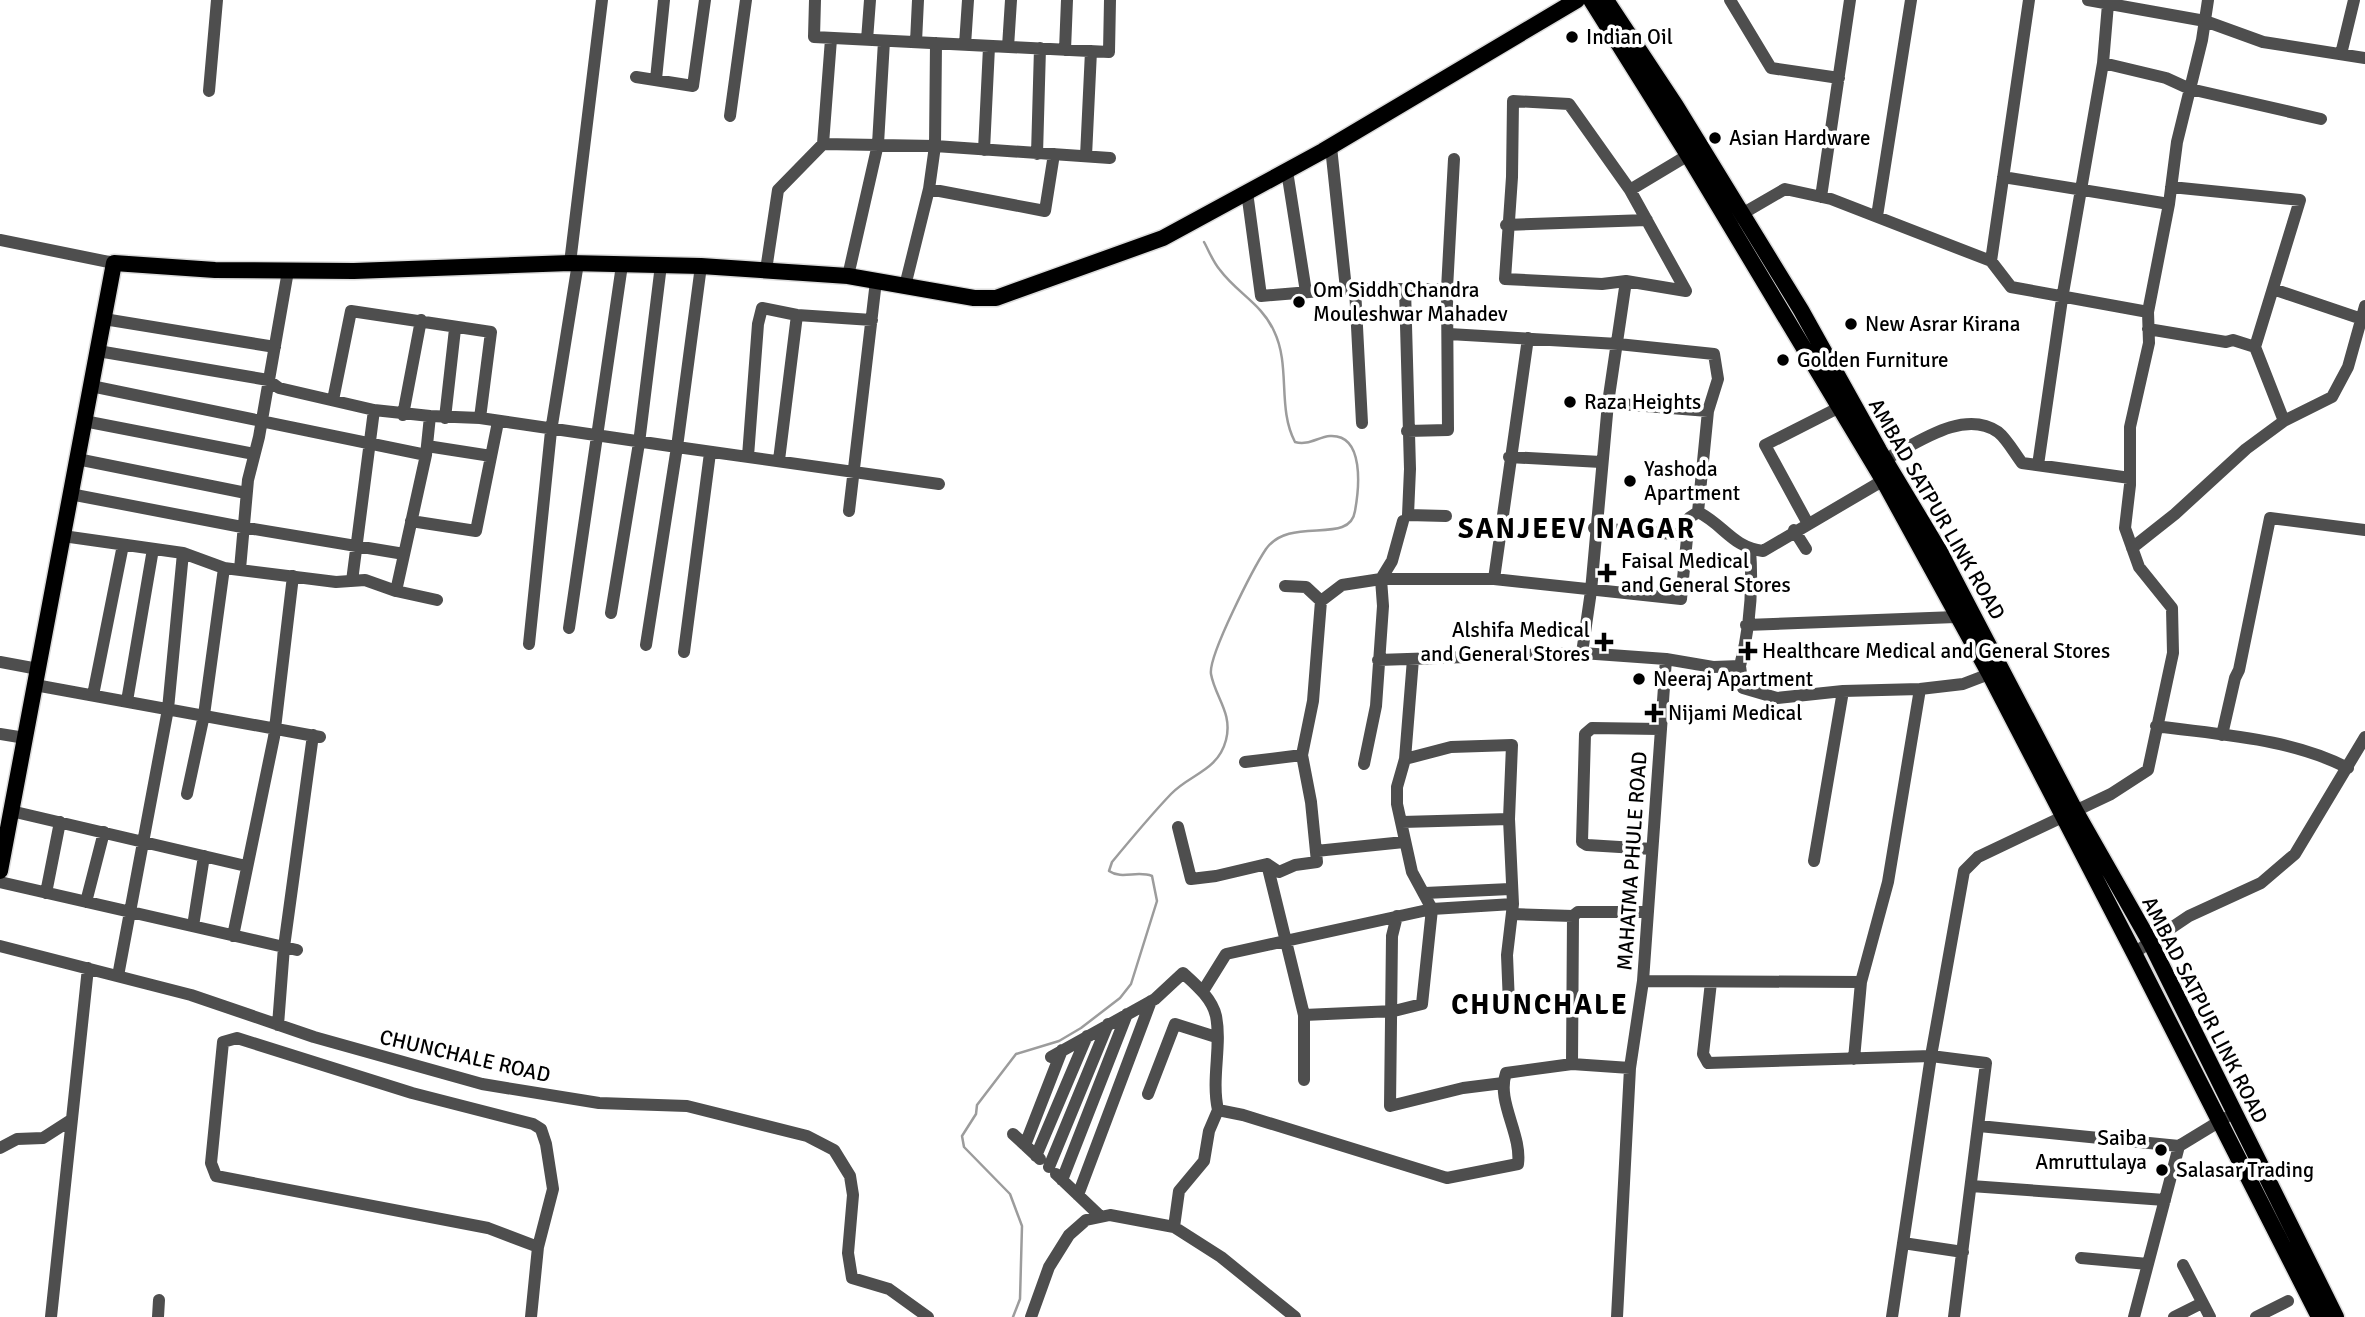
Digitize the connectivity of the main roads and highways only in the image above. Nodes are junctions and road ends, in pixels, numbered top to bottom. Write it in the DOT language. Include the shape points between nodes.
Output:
graph roads {
  1 [pos="1577,0"];
  2 [pos="1591,0"];
  3 [pos="1606,0"];
  4 [pos="1695,151"];
  5 [pos="1735,218"];
  6 [pos="1888,478"];
  7 [pos="1996,671"];
  8 [pos="2069,815"];
  9 [pos="0,871"];
  10 [pos="2227,1116"];
  11 [pos="2319,1317"];
  12 [pos="2336,1317"];
  1 -- 9 [label="main road" via="1331,147 1163,238 996,298 848,276 701,266 574,263 288,271 114,263"];
  2 -- 4 [label="main road, AMBAD SATPUR LINK ROAD"];
  3 -- 4 [label="main road, AMBAD SATPUR LINK ROAD"];
  4 -- 5 [label="main road, AMBAD SATPUR LINK ROAD"];
  5 -- 6 [label="main road, AMBAD SATPUR LINK ROAD" via="1838,408"];
  5 -- 6 [label="main road, AMBAD SATPUR LINK ROAD" via="1801,310 1884,460"];
  6 -- 7 [label="main road, AMBAD SATPUR LINK ROAD" via="1956,617"];
  6 -- 7 [label="main road, AMBAD SATPUR LINK ROAD" via="1939,550"];
  7 -- 8 [label="main road, AMBAD SATPUR LINK ROAD"];
  8 -- 10 [label="main road, AMBAD SATPUR LINK ROAD" via="2134,953"];
  8 -- 10 [label="main road, AMBAD SATPUR LINK ROAD" via="2150,942"];
  10 -- 11 [label="main road, AMBAD SATPUR LINK ROAD"];
  10 -- 12 [label="main road, AMBAD SATPUR LINK ROAD"];
}
